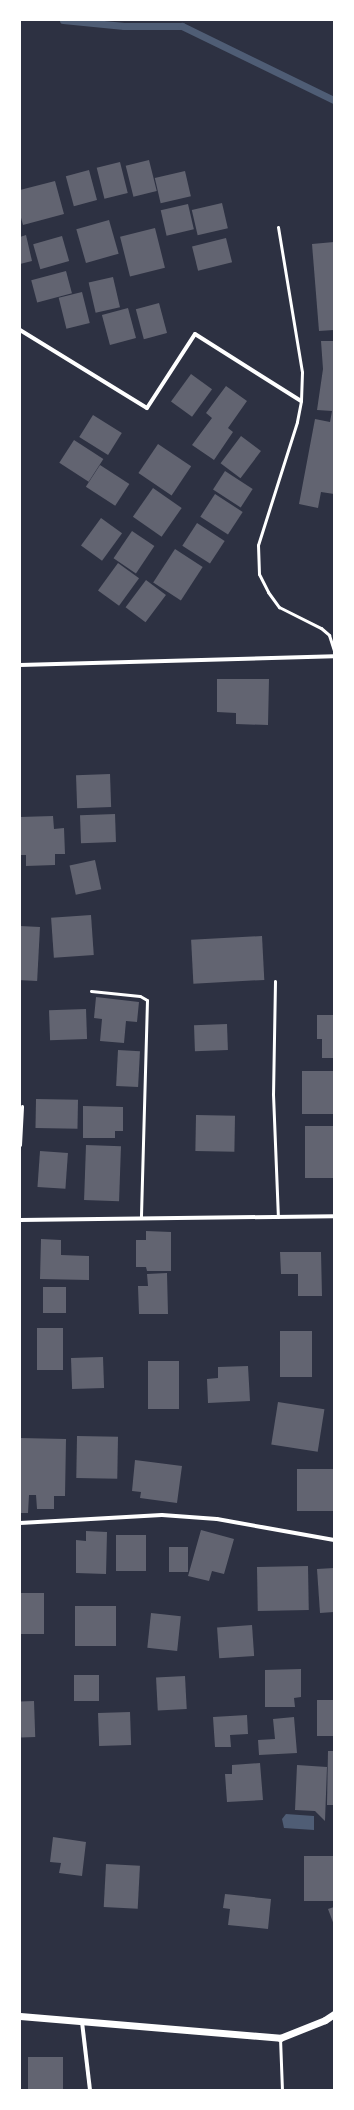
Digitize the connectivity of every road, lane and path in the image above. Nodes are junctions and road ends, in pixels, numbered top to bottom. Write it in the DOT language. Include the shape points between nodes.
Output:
graph roads {
  1 [pos="278,227"];
  2 [pos="20,330"];
  3 [pos="301,401"];
  4 [pos="334,650"];
  5 [pos="334,656"];
  6 [pos="20,665"];
  7 [pos="275,981"];
  8 [pos="91,991"];
  9 [pos="22,1106"];
  10 [pos="20,1145"];
  11 [pos="334,1216"];
  12 [pos="278,1217"];
  13 [pos="141,1218"];
  14 [pos="20,1220"];
  15 [pos="20,1523"];
  16 [pos="334,1540"];
  17 [pos="334,2014"];
  18 [pos="20,2016"];
  19 [pos="82,2022"];
  20 [pos="280,2038"];
  21 [pos="90,2090"];
  22 [pos="282,2090"];
  1 -- 3 [label="lane" via="302,372"];
  2 -- 3 [label="street" via="147,408 195,334"];
  3 -- 4 [label="lane" via="297,422 258,545 259,574 268,592 280,607 321,628 329,635"];
  5 -- 6 [label="street"];
  7 -- 12 [label="lane" via="273,1094"];
  8 -- 13 [label="lane" via="140,996 147,1000"];
  9 -- 10 [label="lane"];
  11 -- 12 [label="street"];
  12 -- 13 [label="street"];
  13 -- 14 [label="street"];
  15 -- 16 [label="street" via="162,1515 217,1519"];
  17 -- 20 [label="street"];
  18 -- 19 [label="street"];
  19 -- 20 [label="street"];
  19 -- 21 [label="street"];
  20 -- 22 [label="lane"];
}
